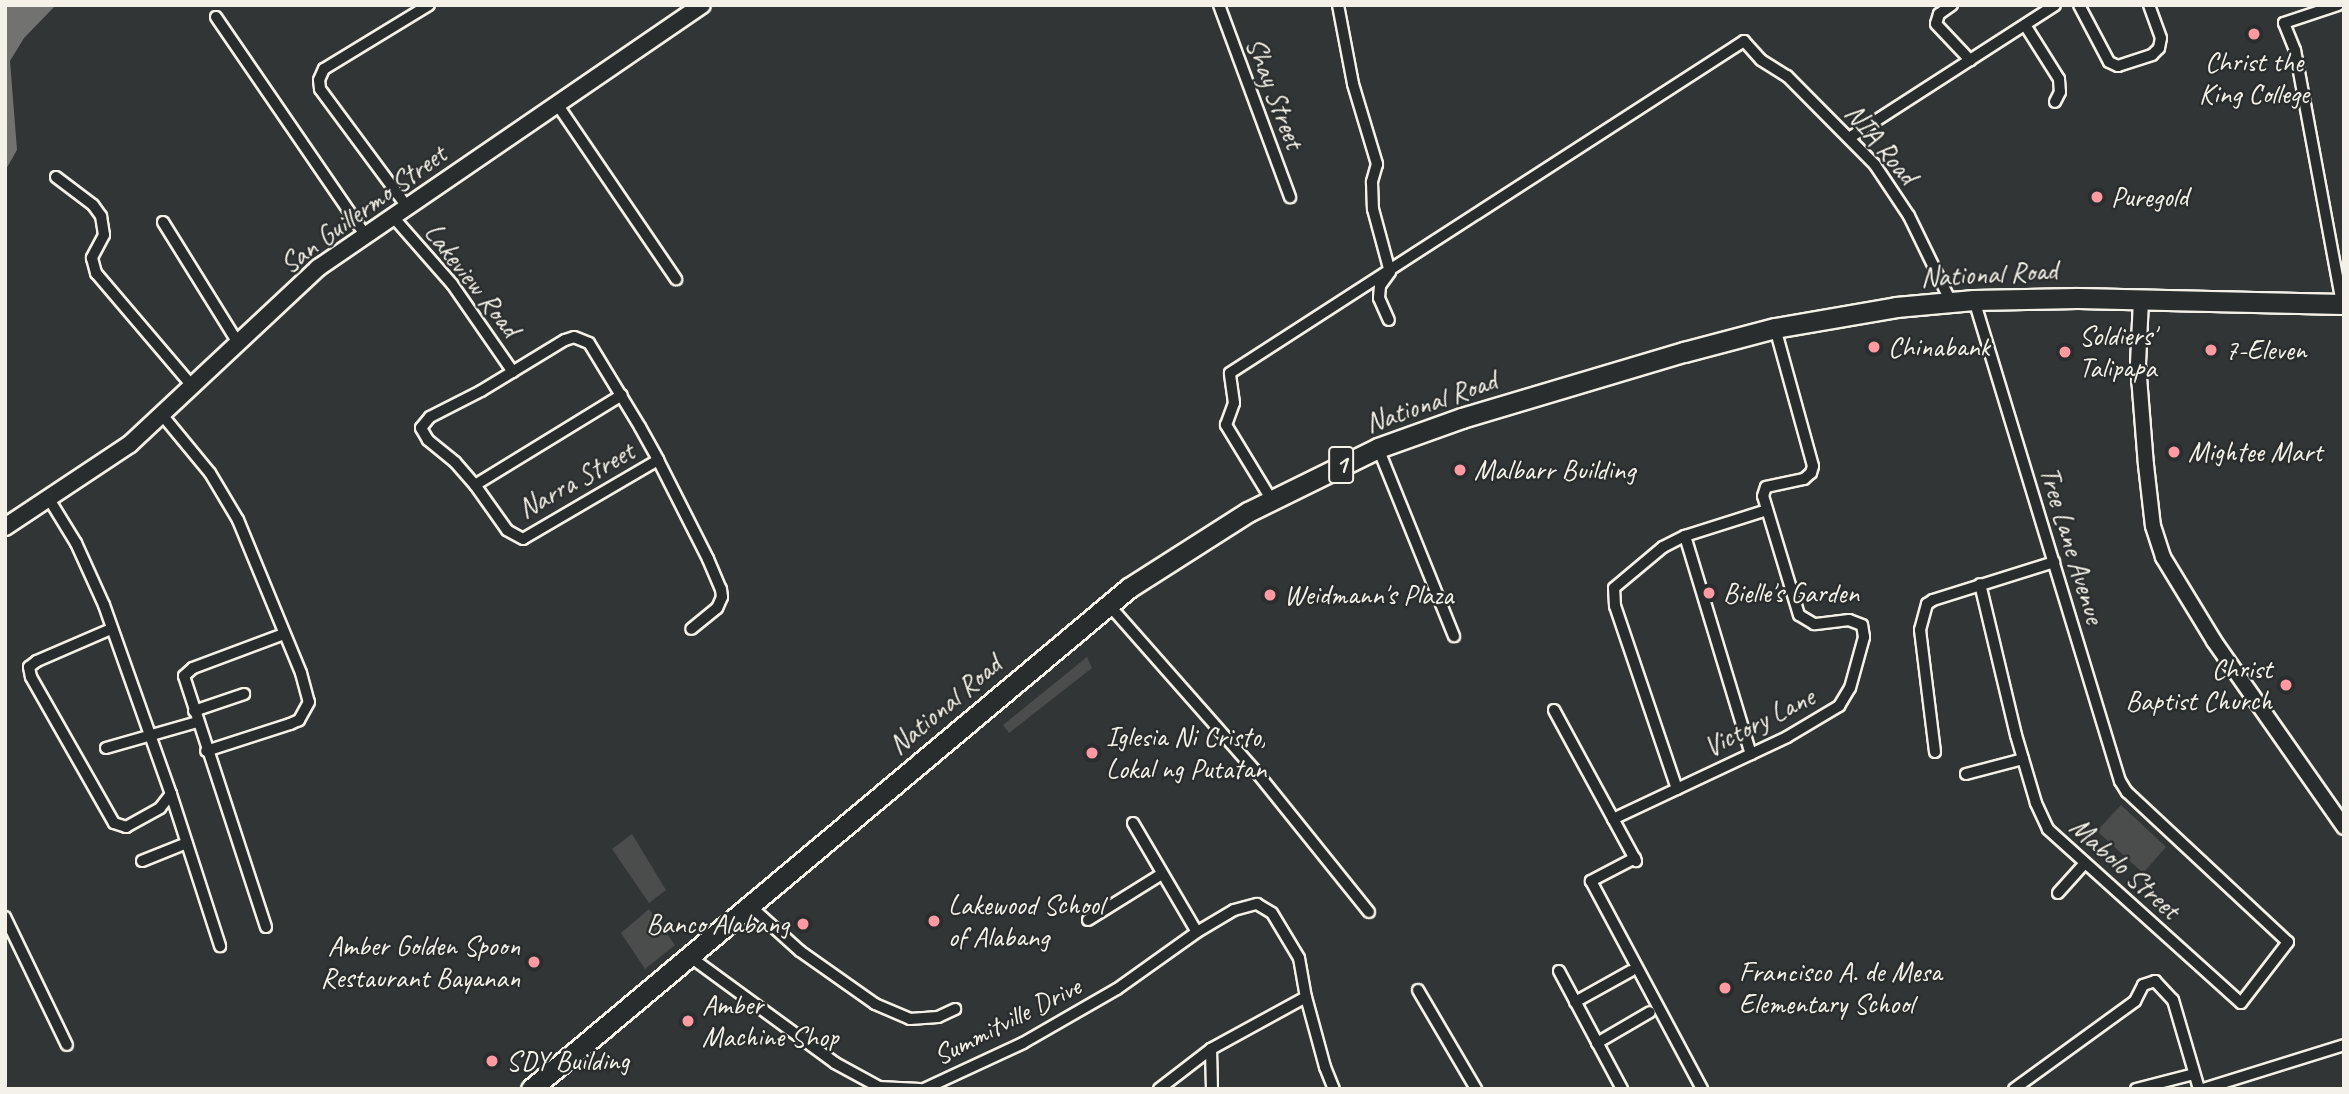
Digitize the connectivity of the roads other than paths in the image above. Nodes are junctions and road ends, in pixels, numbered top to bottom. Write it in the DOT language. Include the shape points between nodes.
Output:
graph roads {
  1 [pos="429,5"];
  2 [pos="702,5"];
  3 [pos="1219,5"];
  4 [pos="1338,5"];
  5 [pos="1952,5"];
  6 [pos="2055,5"];
  7 [pos="2080,5"];
  8 [pos="2149,5"];
  9 [pos="2338,5"];
  10 [pos="216,18"];
  11 [pos="2025,25"];
  12 [pos="1970,60"];
  13 [pos="2055,103"];
  14 [pos="557,104"];
  15 [pos="1849,138"];
  16 [pos="56,177"];
  17 [pos="1290,197"];
  18 [pos="408,208"];
  19 [pos="394,218"];
  20 [pos="163,222"];
  21 [pos="366,236"];
  22 [pos="1390,272"];
  23 [pos="676,279"];
  24 [pos="1974,300"];
  25 [pos="2141,300"];
  26 [pos="1951,302"];
  27 [pos="2343,304"];
  28 [pos="1389,320"];
  29 [pos="1775,328"];
  30 [pos="238,343"];
  31 [pos="513,372"];
  32 [pos="193,387"];
  33 [pos="622,395"];
  34 [pos="163,416"];
  35 [pos="1378,448"];
  36 [pos="658,460"];
  37 [pos="475,485"];
  38 [pos="49,499"];
  39 [pos="1271,499"];
  40 [pos="1767,510"];
  41 [pos="5,527"];
  42 [pos="1685,536"];
  43 [pos="2053,562"];
  44 [pos="1980,584"];
  45 [pos="1109,604"];
  46 [pos="111,629"];
  47 [pos="691,629"];
  48 [pos="284,634"];
  49 [pos="1454,636"];
  50 [pos="244,694"];
  51 [pos="1554,710"];
  52 [pos="195,717"];
  53 [pos="149,736"];
  54 [pos="106,748"];
  55 [pos="206,751"];
  56 [pos="1935,752"];
  57 [pos="1751,754"];
  58 [pos="2023,759"];
  59 [pos="1966,774"];
  60 [pos="1677,789"];
  61 [pos="172,794"];
  62 [pos="1614,820"];
  63 [pos="1133,823"];
  64 [pos="2344,827"];
  65 [pos="187,843"];
  66 [pos="142,861"];
  67 [pos="2085,863"];
  68 [pos="1162,874"];
  69 [pos="2058,893"];
  70 [pos="749,905"];
  71 [pos="1368,912"];
  72 [pos="5,917"];
  73 [pos="1088,920"];
  74 [pos="266,928"];
  75 [pos="1197,932"];
  76 [pos="2288,942"];
  77 [pos="220,946"];
  78 [pos="689,956"];
  79 [pos="1559,971"];
  80 [pos="1631,971"];
  81 [pos="1418,990"];
  82 [pos="1306,997"];
  83 [pos="1575,1002"];
  84 [pos="955,1009"];
  85 [pos="1650,1012"];
  86 [pos="1597,1043"];
  87 [pos="67,1045"];
  88 [pos="2344,1045"];
  89 [pos="1211,1049"];
  90 [pos="2194,1074"];
  91 [pos="893,1088"];
  92 [pos="531,1089"];
  93 [pos="922,1089"];
  94 [pos="1159,1089"];
  95 [pos="1212,1089"];
  96 [pos="1334,1089"];
  97 [pos="1476,1089"];
  98 [pos="1622,1089"];
  99 [pos="1702,1089"];
  100 [pos="2014,1089"];
  101 [pos="2136,1089"];
  102 [pos="2201,1089"];
  1 -- 18 [label="street" via="324,69 318,80 320,89"];
  2 -- 14 [label="main road, San Guillermo Street"];
  3 -- 17 [label="street, Shay Street"];
  4 -- 22 [label="street" via="1353,84 1377,164 1373,209"];
  5 -- 12 [label="street" via="1939,14 1936,24"];
  6 -- 11 [label="street"];
  7 -- 8 [label="street" via="2109,62 2118,66 2152,55 2159,48 2161,38"];
  9 -- 27 [label="street" via="2284,23 2295,50"];
  10 -- 21 [label="street"];
  11 -- 12 [label="street"];
  11 -- 13 [label="street" via="2059,79"];
  12 -- 15 [label="street"];
  14 -- 18 [label="main road, San Guillermo Street"];
  14 -- 23 [label="street"];
  15 -- 22 [label="street, NIA Road" via="1744,41"];
  15 -- 26 [label="street, NIA Road" via="1894,191"];
  16 -- 32 [label="street" via="93,205 104,224 92,258 96,273"];
  18 -- 19 [label="main road, San Guillermo Street"];
  19 -- 21 [label="main road, San Guillermo Street"];
  19 -- 31 [label="street, Lakeview Road" via="452,284"];
  20 -- 30 [label="street"];
  21 -- 30 [label="main road, San Guillermo Street" via="318,268"];
  22 -- 28 [label="street" via="1378,292"];
  22 -- 39 [label="street" via="1230,373 1234,403 1226,425"];
  24 -- 25 [label="highway, National Road / 1"];
  24 -- 26 [label="highway, National Road / 1"];
  24 -- 43 [label="street, Tree Lane Avenue"];
  25 -- 27 [label="highway, National Road / 1"];
  25 -- 64 [label="street" via="2138,364 2146,465 2153,526 2163,557 2214,641"];
  26 -- 29 [label="highway, National Road / 1"];
  29 -- 35 [label="highway, National Road / 1" via="1462,418"];
  29 -- 40 [label="street" via="1813,466 1804,479 1763,489"];
  30 -- 32 [label="main road, San Guillermo Street"];
  31 -- 33 [label="street" via="565,340 582,339 596,351"];
  31 -- 37 [label="street" via="430,417 421,428"];
  32 -- 34 [label="main road, San Guillermo Street"];
  33 -- 36 [label="street"];
  33 -- 37 [label="street"];
  34 -- 38 [label="main road, San Guillermo Street" via="131,444"];
  34 -- 48 [label="street" via="224,494"];
  35 -- 39 [label="highway, National Road / 1"];
  35 -- 49 [label="street"];
  36 -- 37 [label="street, Narra Street" via="529,537 517,538 507,530"];
  36 -- 47 [label="street" via="721,589 717,608"];
  38 -- 41 [label="main road, San Guillermo Street"];
  38 -- 46 [label="street" via="89,570"];
  39 -- 45 [label="highway, National Road / 1"];
  40 -- 42 [label="street"];
  40 -- 57 [label="street, Victory Lane" via="1799,615 1814,624 1856,622 1862,625 1864,637 1850,688 1839,706"];
  42 -- 57 [label="street"];
  42 -- 60 [label="street" via="1627,574 1613,596"];
  43 -- 44 [label="street"];
  43 -- 76 [label="street, Tree Lane Avenue" via="2120,781"];
  44 -- 56 [label="street" via="1933,600 1921,620"];
  44 -- 58 [label="street, Mabolo Street"];
  45 -- 70 [label="highway, National Road / 1"];
  45 -- 71 [label="street" via="1258,774"];
  46 -- 53 [label="street"];
  46 -- 61 [label="street" via="37,661 29,667 31,677 114,823 126,827 160,808"];
  48 -- 52 [label="street" via="186,672 184,680"];
  48 -- 55 [label="street" via="308,692 306,711 290,724"];
  50 -- 52 [label="street"];
  51 -- 62 [label="street"];
  52 -- 53 [label="street"];
  52 -- 55 [label="street"];
  53 -- 54 [label="street"];
  53 -- 61 [label="street"];
  55 -- 74 [label="street"];
  57 -- 60 [label="street, Victory Lane"];
  58 -- 59 [label="street"];
  58 -- 67 [label="street, Mabolo Street" via="2048,829"];
  60 -- 62 [label="street, Victory Lane"];
  61 -- 65 [label="street"];
  62 -- 99 [label="street" via="1636,860 1591,881"];
  63 -- 68 [label="street"];
  65 -- 66 [label="street"];
  65 -- 77 [label="street"];
  67 -- 69 [label="street"];
  67 -- 76 [label="street, Mabolo Street" via="2242,1003"];
  68 -- 73 [label="street"];
  68 -- 75 [label="street"];
  70 -- 78 [label="highway, National Road / 1"];
  70 -- 84 [label="street" via="800,951 875,1004 910,1019 938,1017"];
  72 -- 87 [label="street"];
  75 -- 82 [label="street, Summitville Drive" via="1257,904 1272,913 1299,958"];
  75 -- 93 [label="street, Summitville Drive" via="1105,996 1023,1043"];
  78 -- 91 [label="street, Summitville Drive" via="835,1063 879,1087"];
  78 -- 92 [label="highway, National Road / 1"];
  79 -- 83 [label="street"];
  80 -- 83 [label="street"];
  81 -- 97 [label="street"];
  82 -- 89 [label="street"];
  82 -- 96 [label="street, Summitville Drive"];
  83 -- 86 [label="street"];
  85 -- 86 [label="street"];
  86 -- 98 [label="street"];
  88 -- 102 [label="street"];
  89 -- 94 [label="street"];
  89 -- 95 [label="street"];
  90 -- 100 [label="street" via="2173,1000 2155,981 2143,985 2135,1001"];
  90 -- 101 [label="street"];
  90 -- 102 [label="street"];
  91 -- 93 [label="street, Summitville Drive"];
}
